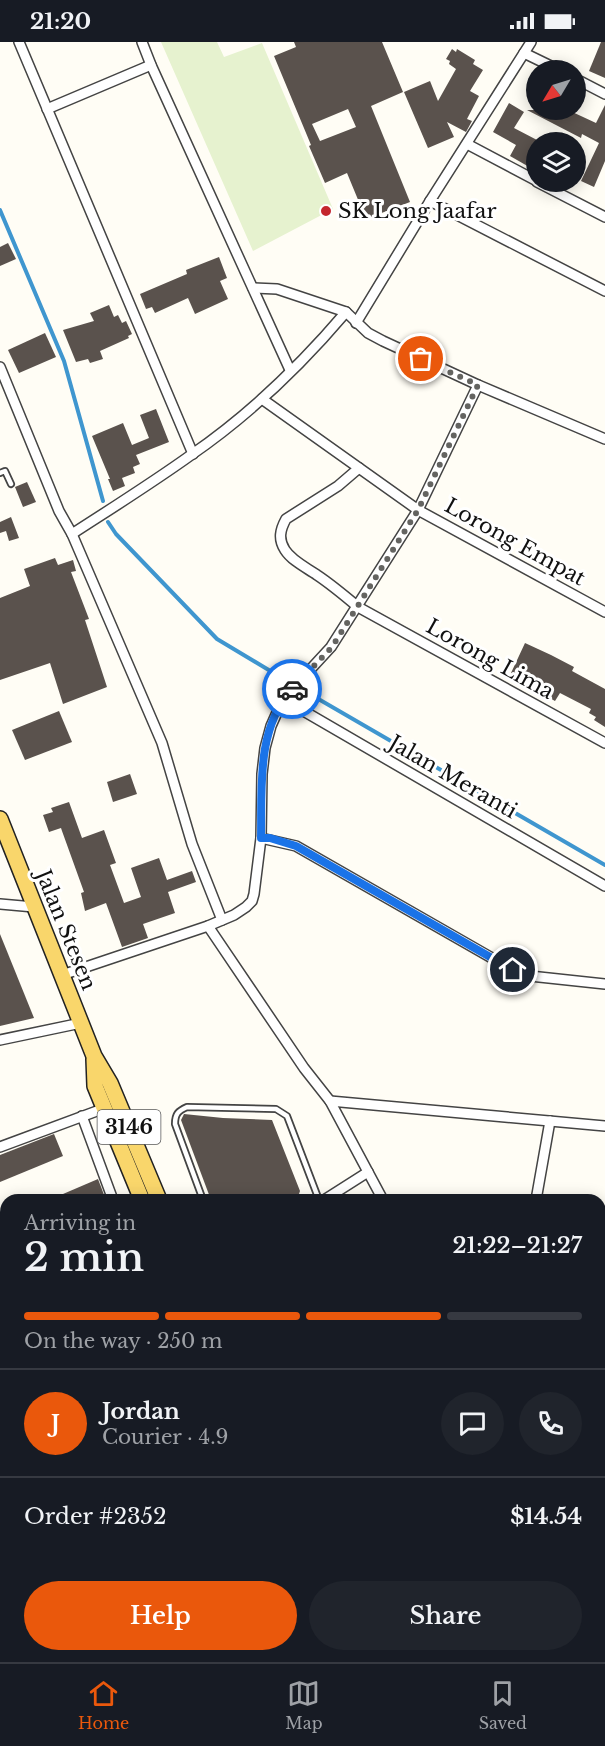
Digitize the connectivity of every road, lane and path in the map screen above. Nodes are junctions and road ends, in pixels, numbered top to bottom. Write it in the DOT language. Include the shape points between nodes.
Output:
graph roads {
  1 [pos="19,42"];
  2 [pos="142,42"];
  3 [pos="531,42"];
  4 [pos="524,53"];
  5 [pos="538,60"];
  6 [pos="151,65"];
  7 [pos="586,84"];
  8 [pos="605,94"];
  9 [pos="47,109"];
  10 [pos="467,144"];
  11 [pos="526,175"];
  12 [pos="558,192"];
  13 [pos="430,201"];
  14 [pos="605,217"];
  15 [pos="253,288"];
  16 [pos="605,291"];
  17 [pos="346,312"];
  18 [pos="356,323"];
  19 [pos="0,367"];
  20 [pos="290,370"];
  21 [pos="478,385"];
  22 [pos="261,399"];
  23 [pos="605,439"];
  24 [pos="193,454"];
  25 [pos="359,468"];
  26 [pos="0,473"];
  27 [pos="10,484"];
  28 [pos="418,510"];
  29 [pos="72,534"];
  30 [pos="358,607"];
  31 [pos="605,612"];
  32 [pos="283,699"];
  33 [pos="605,743"];
  34 [pos="0,819"];
  35 [pos="261,838"];
  36 [pos="605,886"];
  37 [pos="0,904"];
  38 [pos="34,907"];
  39 [pos="222,920"];
  40 [pos="208,926"];
  41 [pos="62,975"];
  42 [pos="605,984"];
  43 [pos="81,1023"];
  44 [pos="0,1040"];
  45 [pos="94,1056"];
  46 [pos="330,1101"];
  47 [pos="105,1108"];
  48 [pos="82,1116"];
  49 [pos="550,1121"];
  50 [pos="605,1126"];
  51 [pos="136,1144"];
  52 [pos="0,1148"];
  53 [pos="368,1173"];
  54 [pos="111,1194"];
  55 [pos="140,1194"];
  56 [pos="157,1194"];
  57 [pos="163,1194"];
  58 [pos="201,1194"];
  59 [pos="317,1194"];
  60 [pos="334,1194"];
  61 [pos="380,1194"];
  62 [pos="537,1194"];
  1 -- 9 [label="street"];
  2 -- 6 [label="street"];
  3 -- 4 [label="street"];
  4 -- 5 [label="street"];
  4 -- 10 [label="street"];
  6 -- 9 [label="street"];
  6 -- 15 [label="street"];
  7 -- 8 [label="street"];
  9 -- 24 [label="street"];
  10 -- 11 [label="street"];
  10 -- 13 [label="street"];
  12 -- 14 [label="street"];
  13 -- 16 [label="street"];
  13 -- 18 [label="street"];
  15 -- 17 [label="street" via="277,289"];
  15 -- 20 [label="street"];
  17 -- 18 [label="street"];
  17 -- 20 [label="street" via="312,352"];
  18 -- 21 [label="street" via="383,341"];
  19 -- 29 [label="street"];
  20 -- 22 [label="street"];
  21 -- 23 [label="street"];
  21 -- 28 [label="street"];
  22 -- 24 [label="street"];
  22 -- 25 [label="street, Lorong Empat"];
  24 -- 29 [label="street"];
  25 -- 28 [label="street, Lorong Empat"];
  25 -- 30 [label="street, Lorong Lima" via="286,519 280,538 291,557"];
  26 -- 27 [label="lane" via="5,471"];
  28 -- 30 [label="street"];
  28 -- 31 [label="street, Lorong Empat"];
  29 -- 39 [label="street" via="162,743 192,844"];
  30 -- 32 [label="street" via="332,647"];
  30 -- 33 [label="street, Lorong Lima"];
  32 -- 35 [label="street" via="265,748"];
  32 -- 36 [label="street, Jalan Meranti"];
  34 -- 38 [label="main road, Jalan Stesen / 3146"];
  35 -- 39 [label="street" via="252,901"];
  35 -- 42 [label="street" via="296,846 513,970 530,976"];
  37 -- 38 [label="street"];
  38 -- 41 [label="main road, Jalan Stesen / 3146"];
  39 -- 40 [label="street"];
  40 -- 41 [label="street"];
  40 -- 46 [label="street"];
  41 -- 43 [label="main road, Jalan Stesen / 3146"];
  43 -- 44 [label="street"];
  43 -- 45 [label="main road, Jalan Stesen / 3146"];
  45 -- 47 [label="main road, 3146" via="95,1086"];
  45 -- 51 [label="main road, 3146"];
  46 -- 49 [label="street"];
  46 -- 53 [label="street"];
  47 -- 48 [label="street"];
  47 -- 55 [label="main road, 3146"];
  48 -- 52 [label="street"];
  48 -- 54 [label="street"];
  49 -- 50 [label="street"];
  49 -- 62 [label="street"];
  51 -- 56 [label="main road, 3146"];
  51 -- 57 [label="main road"];
  53 -- 60 [label="street"];
  53 -- 61 [label="street"];
  58 -- 59 [label="lane" via="175,1124 175,1115 187,1107 282,1111"];
}
